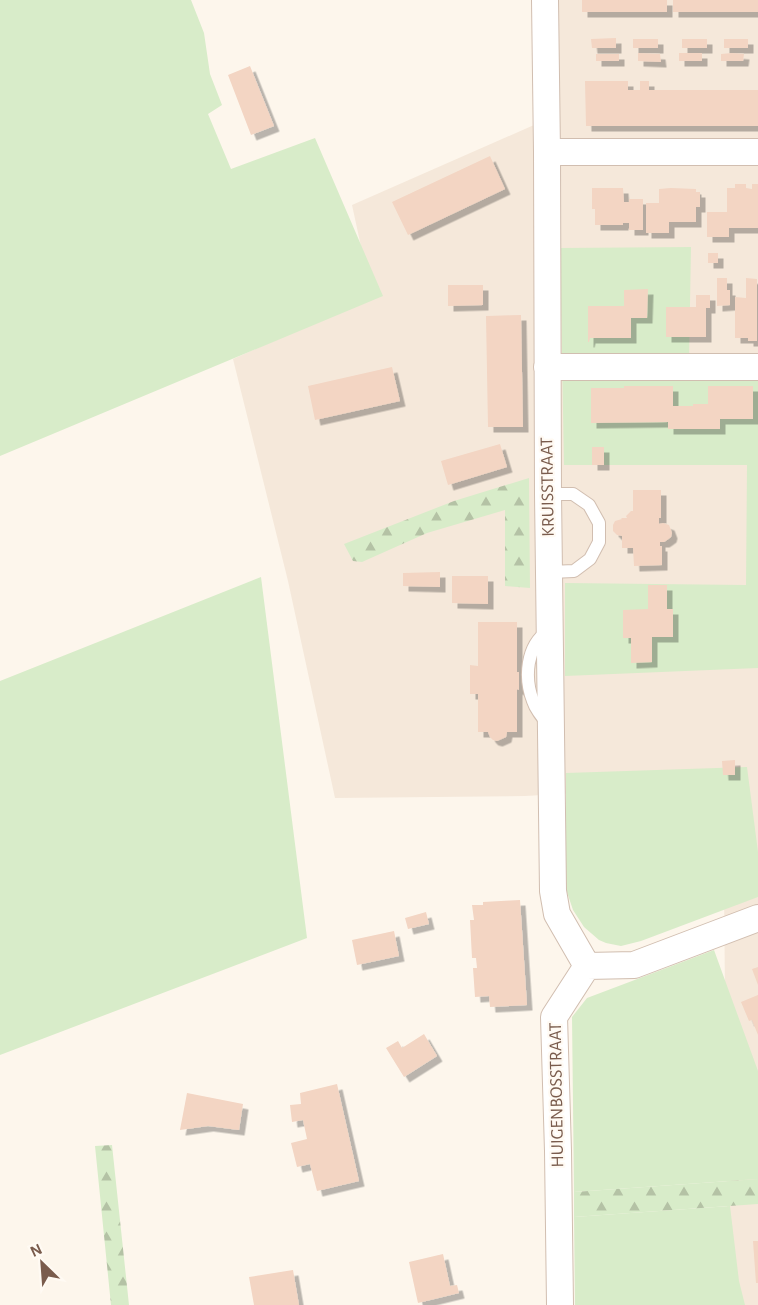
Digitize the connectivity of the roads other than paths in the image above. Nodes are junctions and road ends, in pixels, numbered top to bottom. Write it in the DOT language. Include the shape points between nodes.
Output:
graph roads {
  1 [pos="545,0"];
  2 [pos="547,152"];
  3 [pos="758,152"];
  4 [pos="758,367"];
  5 [pos="547,368"];
  6 [pos="548,494"];
  7 [pos="550,572"];
  8 [pos="758,918"];
  9 [pos="587,966"];
  10 [pos="560,1305"];
  1 -- 2 [label="street, KRUISSTRAAT"];
  2 -- 3 [label="street"];
  2 -- 5 [label="street, KRUISSTRAAT"];
  4 -- 5 [label="street"];
  5 -- 6 [label="street, KRUISSTRAAT"];
  6 -- 7 [label="street, KRUISSTRAAT"];
  6 -- 7 [label="lane" via="573,494 589,505 599,532 599,542 590,559 574,571"];
  7 -- 9 [label="street, KRUISSTRAAT" via="553,891 557,914"];
  8 -- 9 [label="street" via="634,966"];
  9 -- 10 [label="street, HUIGENBOSSTRAAT" via="554,1017"];
}
